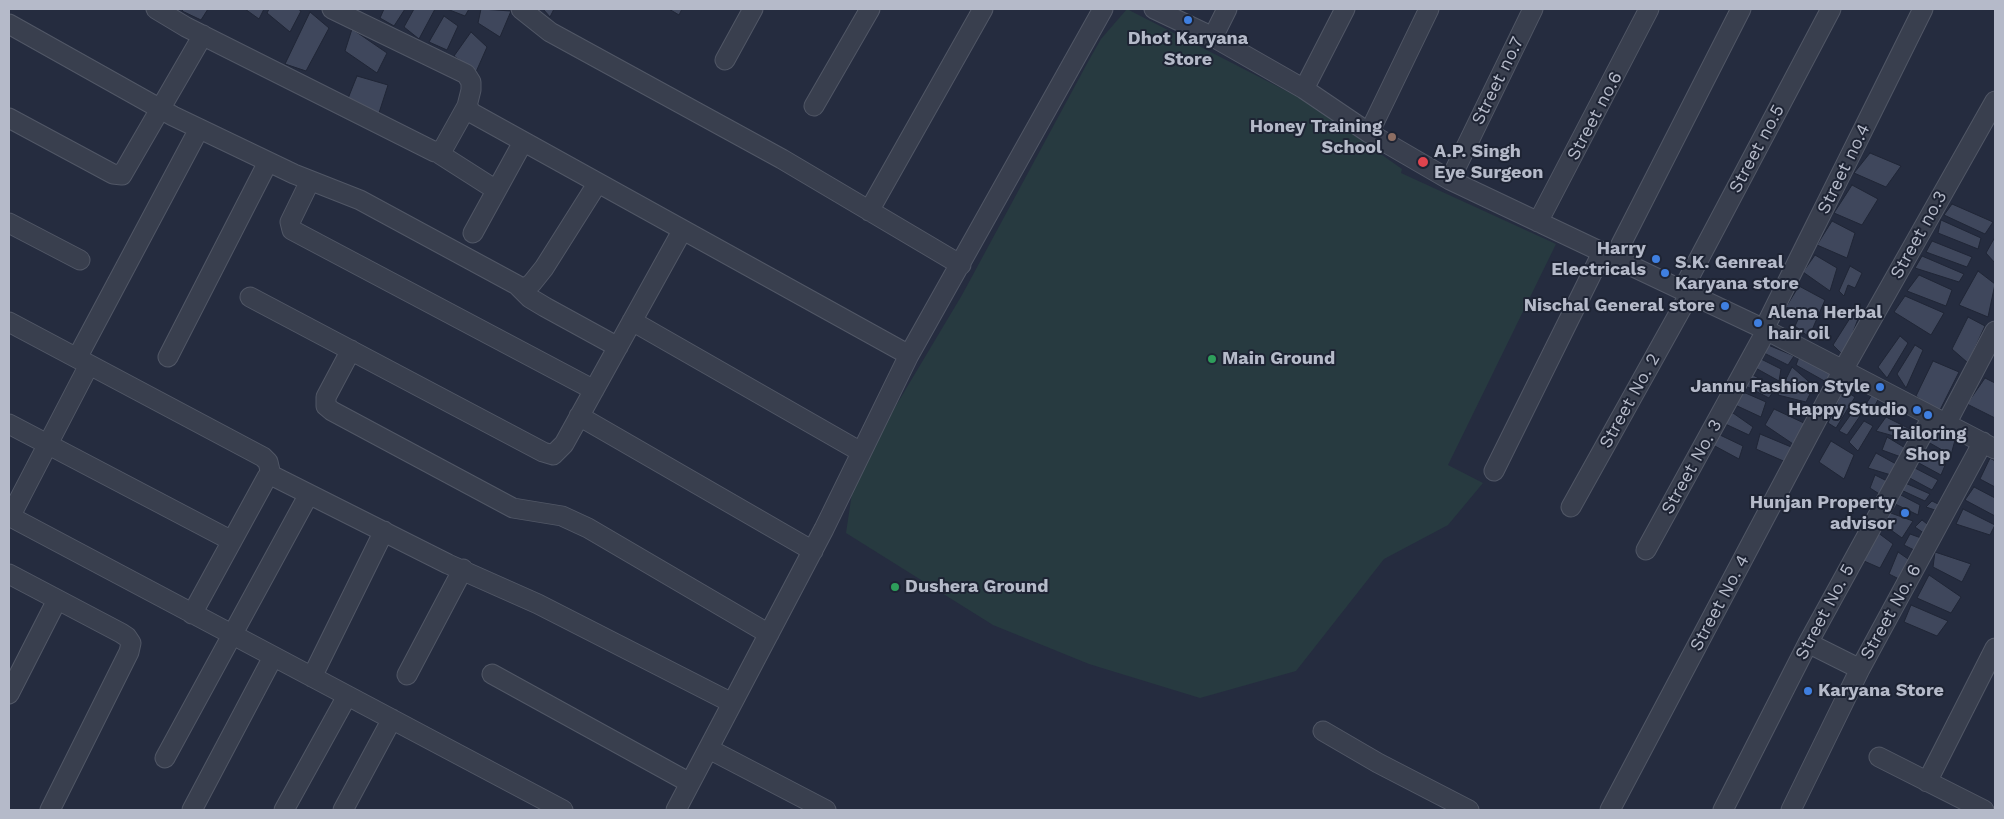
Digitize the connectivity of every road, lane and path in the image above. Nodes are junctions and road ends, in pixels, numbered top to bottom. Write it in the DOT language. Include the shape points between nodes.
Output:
graph roads {
  1 [pos="156,9"];
  2 [pos="332,9"];
  3 [pos="521,9"];
  4 [pos="753,9"];
  5 [pos="870,9"];
  6 [pos="983,9"];
  7 [pos="1103,9"];
  8 [pos="1154,9"];
  9 [pos="1228,9"];
  10 [pos="1344,9"];
  11 [pos="1429,9"];
  12 [pos="1533,9"];
  13 [pos="1649,9"];
  14 [pos="1741,9"];
  15 [pos="1831,9"];
  16 [pos="1924,9"];
  17 [pos="9,24"];
  18 [pos="203,36"];
  19 [pos="1213,37"];
  20 [pos="725,60"];
  21 [pos="1304,89"];
  22 [pos="1995,101"];
  23 [pos="467,106"];
  24 [pos="814,106"];
  25 [pos="161,109"];
  26 [pos="9,118"];
  27 [pos="200,129"];
  28 [pos="1369,133"];
  29 [pos="523,142"];
  30 [pos="438,153"];
  31 [pos="268,162"];
  32 [pos="1450,180"];
  33 [pos="310,181"];
  34 [pos="597,184"];
  35 [pos="496,190"];
  36 [pos="869,211"];
  37 [pos="1538,222"];
  38 [pos="9,223"];
  39 [pos="682,231"];
  40 [pos="473,233"];
  41 [pos="1608,255"];
  42 [pos="80,260"];
  43 [pos="961,265"];
  44 [pos="522,290"];
  45 [pos="1686,292"];
  46 [pos="250,297"];
  47 [pos="632,321"];
  48 [pos="9,322"];
  49 [pos="1765,330"];
  50 [pos="1995,330"];
  51 [pos="618,347"];
  52 [pos="351,350"];
  53 [pos="909,355"];
  54 [pos="168,357"];
  55 [pos="83,362"];
  56 [pos="1843,370"];
  57 [pos="594,390"];
  58 [pos="579,416"];
  59 [pos="1939,420"];
  60 [pos="9,424"];
  61 [pos="46,444"];
  62 [pos="1989,446"];
  63 [pos="861,452"];
  64 [pos="1494,470"];
  65 [pos="271,475"];
  66 [pos="309,494"];
  67 [pos="1571,507"];
  68 [pos="9,517"];
  69 [pos="384,532"];
  70 [pos="232,541"];
  71 [pos="1646,550"];
  72 [pos="813,551"];
  73 [pos="463,570"];
  74 [pos="9,574"];
  75 [pos="57,600"];
  76 [pos="192,614"];
  77 [pos="769,634"];
  78 [pos="233,636"];
  79 [pos="1808,643"];
  80 [pos="1995,648"];
  81 [pos="273,657"];
  82 [pos="1860,670"];
  83 [pos="407,674"];
  84 [pos="492,674"];
  85 [pos="312,677"];
  86 [pos="9,694"];
  87 [pos="347,696"];
  88 [pos="732,703"];
  89 [pos="392,719"];
  90 [pos="1323,731"];
  91 [pos="709,749"];
  92 [pos="1879,757"];
  93 [pos="166,758"];
  94 [pos="1927,782"];
  95 [pos="690,783"];
  96 [pos="50,810"];
  97 [pos="192,810"];
  98 [pos="284,810"];
  99 [pos="343,810"];
  100 [pos="563,810"];
  101 [pos="676,810"];
  102 [pos="826,810"];
  103 [pos="1469,810"];
  104 [pos="1610,810"];
  105 [pos="1723,810"];
  106 [pos="1791,810"];
  107 [pos="1984,810"];
  1 -- 18 [label="street"];
  2 -- 23 [label="street" via="466,74 471,82"];
  3 -- 36 [label="street" via="550,32 709,118"];
  4 -- 20 [label="street"];
  5 -- 24 [label="street"];
  6 -- 36 [label="street"];
  7 -- 43 [label="street"];
  8 -- 19 [label="street"];
  9 -- 19 [label="street"];
  10 -- 21 [label="street"];
  11 -- 28 [label="street"];
  12 -- 32 [label="street, Street no.7"];
  13 -- 37 [label="street, Street no.6"];
  14 -- 41 [label="street"];
  15 -- 45 [label="street, Street no.5"];
  16 -- 49 [label="street, Street no.4"];
  17 -- 25 [label="street"];
  18 -- 25 [label="street"];
  18 -- 30 [label="street"];
  19 -- 21 [label="street"];
  21 -- 28 [label="street"];
  22 -- 56 [label="street, Street no.3"];
  23 -- 29 [label="street" via="472,113"];
  23 -- 30 [label="street"];
  25 -- 26 [label="street" via="122,175 118,176"];
  25 -- 27 [label="street"];
  27 -- 31 [label="street"];
  27 -- 55 [label="street"];
  28 -- 32 [label="street"];
  29 -- 34 [label="street"];
  29 -- 35 [label="street"];
  30 -- 35 [label="street"];
  31 -- 33 [label="street"];
  31 -- 54 [label="street"];
  32 -- 37 [label="street"];
  33 -- 44 [label="street" via="360,200"];
  33 -- 57 [label="street" via="290,222 292,230"];
  34 -- 39 [label="street"];
  34 -- 44 [label="street" via="544,268"];
  35 -- 40 [label="street"];
  36 -- 43 [label="street"];
  37 -- 41 [label="street"];
  38 -- 42 [label="street"];
  39 -- 47 [label="street"];
  39 -- 53 [label="street"];
  41 -- 45 [label="street"];
  41 -- 64 [label="street"];
  43 -- 53 [label="street"];
  44 -- 51 [label="street" via="545,307"];
  45 -- 49 [label="street"];
  45 -- 67 [label="street, Street No. 2"];
  46 -- 52 [label="street"];
  47 -- 51 [label="street"];
  47 -- 63 [label="street"];
  48 -- 55 [label="street"];
  49 -- 56 [label="street"];
  49 -- 71 [label="street, Street No. 3"];
  50 -- 59 [label="street, Street No. 5"];
  51 -- 57 [label="street"];
  52 -- 58 [label="street" via="553,455 564,444"];
  52 -- 77 [label="street" via="326,397 326,406 332,411 513,508 562,516 588,528"];
  53 -- 63 [label="street"];
  55 -- 61 [label="street"];
  55 -- 65 [label="street" via="263,457 268,462"];
  56 -- 59 [label="street"];
  56 -- 104 [label="street, Street No. 4"];
  57 -- 58 [label="street"];
  58 -- 72 [label="street"];
  59 -- 62 [label="street"];
  59 -- 79 [label="street, Street No. 5"];
  60 -- 61 [label="street"];
  61 -- 68 [label="street"];
  61 -- 70 [label="street"];
  62 -- 82 [label="street, Street No. 6"];
  63 -- 72 [label="street"];
  65 -- 66 [label="street"];
  65 -- 70 [label="street"];
  66 -- 69 [label="street"];
  66 -- 78 [label="street"];
  68 -- 76 [label="street"];
  69 -- 73 [label="street"];
  69 -- 85 [label="street"];
  70 -- 76 [label="street"];
  72 -- 77 [label="street"];
  73 -- 83 [label="street"];
  73 -- 88 [label="street" via="538,604"];
  74 -- 75 [label="street"];
  75 -- 86 [label="street"];
  75 -- 96 [label="street" via="127,637 131,647"];
  76 -- 78 [label="street"];
  77 -- 88 [label="street"];
  78 -- 81 [label="street"];
  78 -- 93 [label="street"];
  79 -- 82 [label="street"];
  79 -- 105 [label="street, Street No. 5"];
  80 -- 94 [label="street"];
  81 -- 85 [label="street"];
  81 -- 97 [label="street"];
  82 -- 106 [label="street, Street No. 6"];
  84 -- 95 [label="street"];
  85 -- 87 [label="street"];
  87 -- 89 [label="street"];
  87 -- 98 [label="street"];
  88 -- 91 [label="street"];
  89 -- 99 [label="street"];
  89 -- 100 [label="street"];
  90 -- 103 [label="street"];
  91 -- 95 [label="street"];
  91 -- 102 [label="street"];
  92 -- 94 [label="street"];
  94 -- 107 [label="street"];
  95 -- 101 [label="street"];
}
